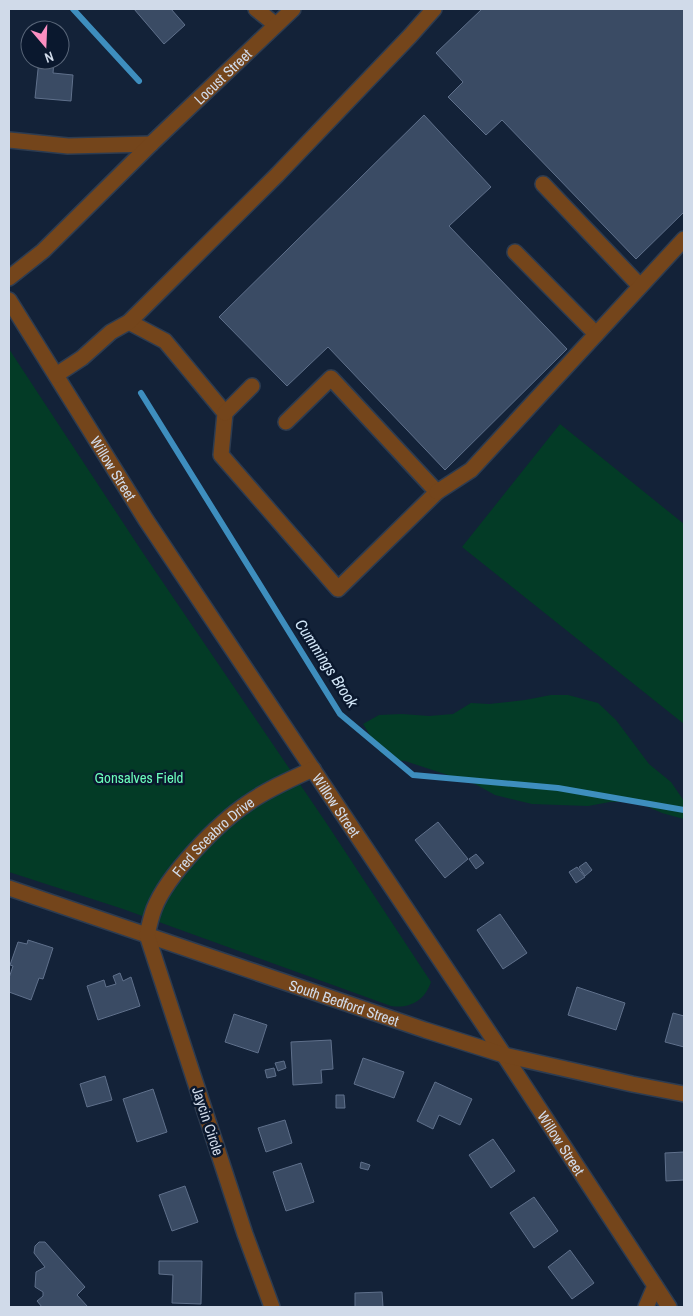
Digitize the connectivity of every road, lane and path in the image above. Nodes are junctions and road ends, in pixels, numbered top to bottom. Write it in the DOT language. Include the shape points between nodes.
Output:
graph roads {
  1 [pos="256,9"];
  2 [pos="293,9"];
  3 [pos="434,9"];
  4 [pos="276,25"];
  5 [pos="9,140"];
  6 [pos="151,144"];
  7 [pos="543,184"];
  8 [pos="684,239"];
  9 [pos="516,252"];
  10 [pos="9,278"];
  11 [pos="640,286"];
  12 [pos="9,300"];
  13 [pos="129,322"];
  14 [pos="596,334"];
  15 [pos="56,375"];
  16 [pos="252,386"];
  17 [pos="225,413"];
  18 [pos="286,422"];
  19 [pos="437,492"];
  20 [pos="313,769"];
  21 [pos="9,888"];
  22 [pos="147,935"];
  23 [pos="504,1055"];
  24 [pos="684,1094"];
  25 [pos="655,1286"];
  26 [pos="272,1307"];
  27 [pos="646,1307"];
  28 [pos="669,1307"];
  1 -- 4 [label="street"];
  2 -- 4 [label="street, Locust Street"];
  3 -- 13 [label="street" via="277,175"];
  4 -- 6 [label="street, Locust Street"];
  5 -- 6 [label="street" via="68,146"];
  6 -- 10 [label="street, Locust Street" via="43,251"];
  7 -- 11 [label="street"];
  8 -- 11 [label="street"];
  9 -- 14 [label="street"];
  11 -- 14 [label="street"];
  12 -- 15 [label="street, Willow Street"];
  13 -- 15 [label="street"];
  13 -- 17 [label="street" via="165,340"];
  14 -- 19 [label="street" via="471,470"];
  15 -- 20 [label="street, Willow Street" via="146,520"];
  16 -- 17 [label="street"];
  17 -- 19 [label="street" via="222,455 338,589"];
  18 -- 19 [label="street" via="331,378"];
  20 -- 22 [label="street, Fred Sceabro Drive" via="247,803 196,850 159,899"];
  20 -- 23 [label="street, Willow Street"];
  21 -- 22 [label="street, South Bedford Street"];
  22 -- 23 [label="street, South Bedford Street"];
  22 -- 26 [label="street, Jaycin Circle"];
  23 -- 24 [label="street, South Bedford Street"];
  23 -- 25 [label="street, Willow Street"];
  25 -- 27 [label="street"];
  25 -- 28 [label="street, Willow Street"];
}
